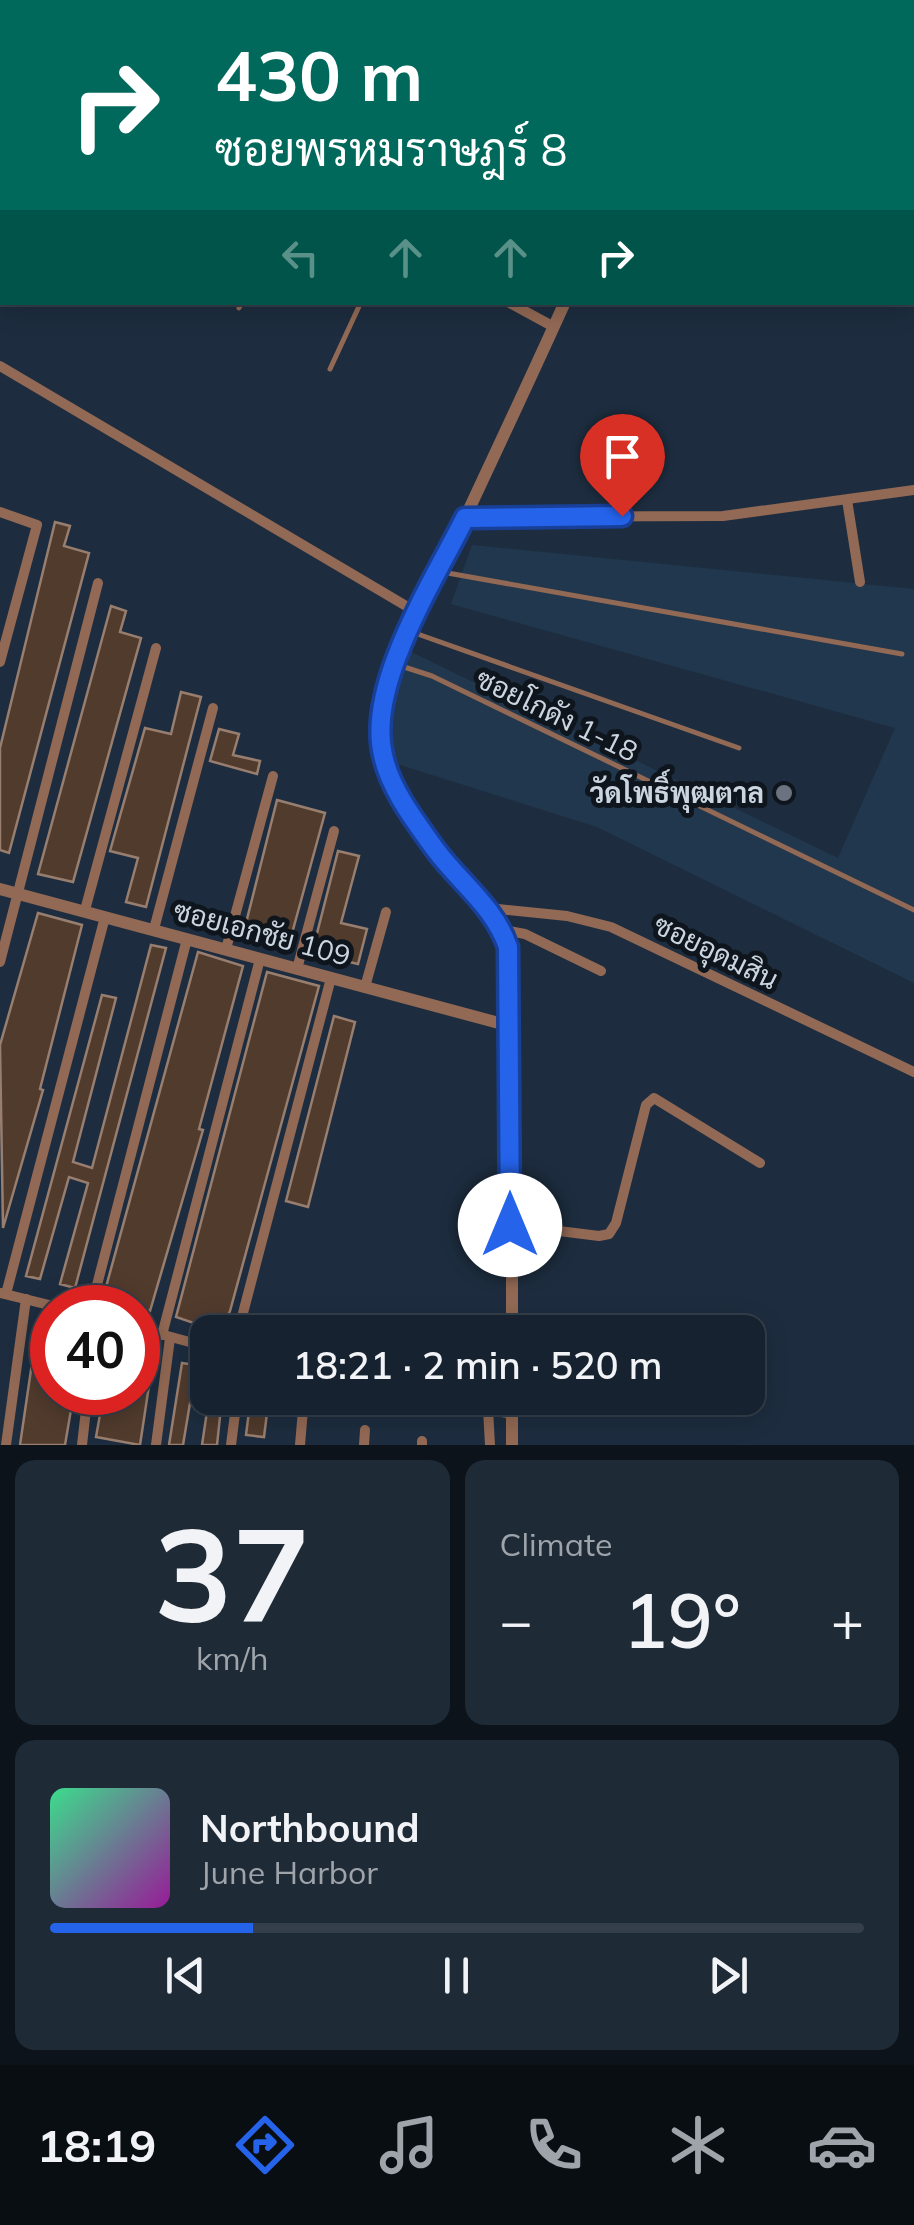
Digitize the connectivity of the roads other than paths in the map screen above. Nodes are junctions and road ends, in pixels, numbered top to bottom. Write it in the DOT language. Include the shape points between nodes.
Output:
graph roads {
  1 [pos="360,305"];
  2 [pos="514,305"];
  3 [pos="564,305"];
  4 [pos="554,327"];
  5 [pos="0,366"];
  6 [pos="330,370"];
  7 [pos="914,490"];
  8 [pos="846,500"];
  9 [pos="0,512"];
  10 [pos="465,518"];
  11 [pos="439,571"];
  12 [pos="860,582"];
  13 [pos="98,583"];
  14 [pos="418,613"];
  15 [pos="410,632"];
  16 [pos="156,648"];
  17 [pos="902,654"];
  18 [pos="0,662"];
  19 [pos="396,664"];
  20 [pos="213,708"];
  21 [pos="739,748"];
  22 [pos="273,776"];
  23 [pos="334,831"];
  24 [pos="0,890"];
  25 [pos="18,894"];
  26 [pos="488,908"];
  27 [pos="85,910"];
  28 [pos="914,910"];
  29 [pos="386,912"];
  30 [pos="105,917"];
  31 [pos="154,930"];
  32 [pos="502,930"];
  33 [pos="187,938"];
  34 [pos="226,949"];
  35 [pos="260,959"];
  36 [pos="0,962"];
  37 [pos="297,969"];
  38 [pos="600,971"];
  39 [pos="330,978"];
  40 [pos="365,988"];
  41 [pos="510,1026"];
  42 [pos="914,1072"];
  43 [pos="760,1163"];
  44 [pos="510,1225"];
  45 [pos="97,1285"];
  46 [pos="3,1294"];
  47 [pos="26,1299"];
  48 [pos="30,1300"];
  49 [pos="242,1315"];
  50 [pos="512,1315"];
  51 [pos="160,1335"];
  52 [pos="166,1337"];
  53 [pos="190,1343"];
  54 [pos="85,1415"];
  55 [pos="235,1415"];
  56 [pos="303,1415"];
  57 [pos="488,1415"];
  58 [pos="512,1415"];
  59 [pos="365,1430"];
  60 [pos="6,1445"];
  61 [pos="82,1445"];
  62 [pos="156,1445"];
  63 [pos="231,1445"];
  64 [pos="300,1445"];
  65 [pos="364,1445"];
  66 [pos="490,1445"];
  67 [pos="512,1445"];
  1 -- 6 [label="lane"];
  2 -- 4 [label="street"];
  3 -- 4 [label="street"];
  4 -- 10 [label="street"];
  5 -- 14 [label="street"];
  7 -- 8 [label="street"];
  8 -- 10 [label="street" via="723,516"];
  8 -- 12 [label="street"];
  9 -- 18 [label="street" via="37,525"];
  10 -- 11 [label="street"];
  11 -- 14 [label="street"];
  11 -- 17 [label="lane"];
  13 -- 25 [label="street"];
  14 -- 15 [label="street"];
  15 -- 19 [label="street"];
  15 -- 21 [label="lane"];
  16 -- 27 [label="street"];
  19 -- 26 [label="street" via="380,732 388,774 440,855"];
  19 -- 28 [label="lane, ซอยโกดัง 1-18"];
  20 -- 31 [label="street"];
  22 -- 34 [label="street"];
  23 -- 37 [label="street"];
  24 -- 25 [label="street, ซอยเอกชัย 109"];
  25 -- 27 [label="street, ซอยเอกชัย 109"];
  25 -- 36 [label="street"];
  26 -- 32 [label="street"];
  26 -- 42 [label="street, ซอยอุดมสิน" via="611,927"];
  27 -- 30 [label="street, ซอยเอกชัย 109"];
  29 -- 40 [label="street"];
  30 -- 31 [label="street, ซอยเอกชัย 109"];
  30 -- 46 [label="street"];
  31 -- 33 [label="street, ซอยเอกชัย 109"];
  32 -- 38 [label="street"];
  32 -- 41 [label="street" via="512,963"];
  33 -- 34 [label="street, ซอยเอกชัย 109"];
  33 -- 45 [label="street"];
  34 -- 35 [label="street, ซอยเอกชัย 109"];
  35 -- 37 [label="street, ซอยเอกชัย 109"];
  35 -- 52 [label="street"];
  37 -- 39 [label="street, ซอยเอกชัย 109"];
  39 -- 40 [label="street, ซอยเอกชัย 109"];
  39 -- 49 [label="street"];
  40 -- 41 [label="street, ซอยเอกชัย 109"];
  41 -- 44 [label="street"];
  43 -- 44 [label="street" via="654,1098 640,1122 609,1234"];
  44 -- 50 [label="street"];
  46 -- 47 [label="street"];
  47 -- 48 [label="street"];
  47 -- 60 [label="street"];
  51 -- 52 [label="street"];
  52 -- 53 [label="street"];
  52 -- 62 [label="street"];
  54 -- 61 [label="street"];
  55 -- 63 [label="street"];
  56 -- 64 [label="street"];
  57 -- 66 [label="street"];
  58 -- 67 [label="street"];
  59 -- 65 [label="street"];
}
